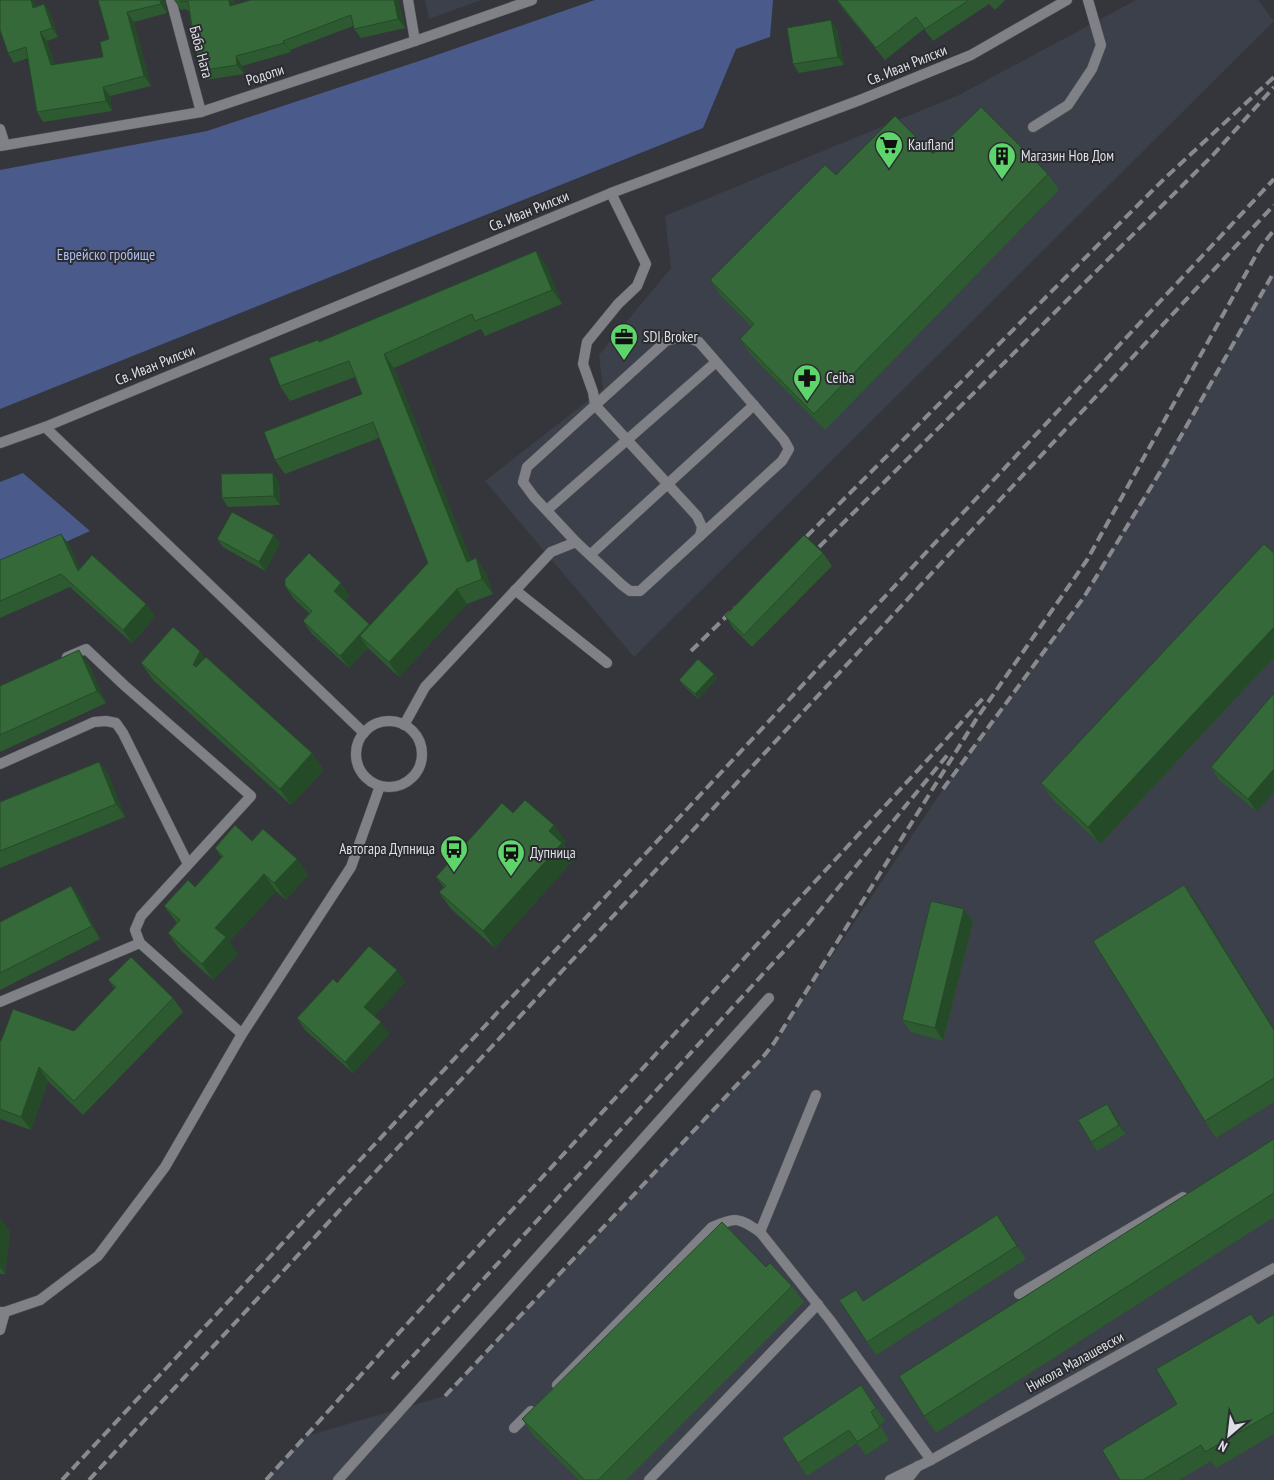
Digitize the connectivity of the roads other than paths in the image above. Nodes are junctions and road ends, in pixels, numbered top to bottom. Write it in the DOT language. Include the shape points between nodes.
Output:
graph roads {
  1 [pos="171,0"];
  2 [pos="408,0"];
  3 [pos="532,0"];
  4 [pos="1067,0"];
  5 [pos="1088,0"];
  6 [pos="416,41"];
  7 [pos="201,112"];
  8 [pos="1033,127"];
  9 [pos="0,129"];
  10 [pos="2,146"];
  11 [pos="610,193"];
  12 [pos="716,362"];
  13 [pos="594,405"];
  14 [pos="754,405"];
  15 [pos="45,427"];
  16 [pos="627,441"];
  17 [pos="0,443"];
  18 [pos="668,485"];
  19 [pos="547,510"];
  20 [pos="700,536"];
  21 [pos="576,542"];
  22 [pos="590,555"];
  23 [pos="516,590"];
  24 [pos="60,660"];
  25 [pos="607,663"];
  26 [pos="404,725"];
  27 [pos="364,733"];
  28 [pos="0,764"];
  29 [pos="380,786"];
  30 [pos="188,864"];
  31 [pos="140,943"];
  32 [pos="769,998"];
  33 [pos="0,1002"];
  34 [pos="242,1034"];
  35 [pos="816,1096"];
  36 [pos="1189,1193"];
  37 [pos="760,1232"];
  38 [pos="1274,1268"];
  39 [pos="1019,1294"];
  40 [pos="818,1304"];
  41 [pos="3,1312"];
  42 [pos="0,1330"];
  43 [pos="514,1428"];
  44 [pos="931,1460"];
  45 [pos="918,1466"];
  46 [pos="338,1480"];
  47 [pos="649,1480"];
  48 [pos="890,1480"];
  49 [pos="907,1480"];
  1 -- 7 [label="street, Баба Ната"];
  2 -- 6 [label="street"];
  3 -- 6 [label="street, Родопи"];
  4 -- 11 [label="street, Св. Иван Рилски" via="971,55"];
  5 -- 8 [label="street" via="1102,45 1092,69 1068,105"];
  6 -- 7 [label="street, Родопи"];
  7 -- 10 [label="street, Родопи"];
  9 -- 10 [label="street"];
  11 -- 13 [label="street" via="646,264 637,286 587,342 582,364 593,392"];
  11 -- 15 [label="street, Св. Иван Рилски"];
  12 -- 13 [label="street" via="699,342 684,336 666,341"];
  12 -- 14 [label="street"];
  12 -- 16 [label="street"];
  13 -- 16 [label="street"];
  13 -- 19 [label="street" via="527,467 523,482"];
  14 -- 18 [label="street"];
  14 -- 20 [label="street" via="789,449 782,461"];
  15 -- 17 [label="street, Св. Иван Рилски"];
  15 -- 27 [label="street"];
  16 -- 18 [label="street"];
  16 -- 19 [label="street"];
  18 -- 20 [label="street" via="697,516 702,527"];
  18 -- 22 [label="street"];
  19 -- 21 [label="street"];
  20 -- 22 [label="street" via="640,591 630,591"];
  21 -- 22 [label="street"];
  21 -- 23 [label="street" via="551,552"];
  23 -- 25 [label="street"];
  23 -- 26 [label="street" via="425,687"];
  24 -- 30 [label="street" via="86,649 251,796"];
  26 -- 27 [label="street" via="394,721 382,722"];
  26 -- 29 [label="street" via="419,740 422,761 418,772 401,785"];
  27 -- 29 [label="street" via="357,748 358,764 362,773"];
  28 -- 30 [label="street" via="94,722 116,723"];
  29 -- 34 [label="street" via="351,867"];
  30 -- 31 [label="street" via="141,916 135,930"];
  31 -- 33 [label="street"];
  31 -- 34 [label="street"];
  32 -- 46 [label="street"];
  34 -- 41 [label="street" via="164,1167 98,1256 40,1300"];
  35 -- 37 [label="street"];
  36 -- 39 [label="street"];
  37 -- 40 [label="street"];
  37 -- 43 [label="street" via="746,1223 730,1219 712,1227"];
  38 -- 44 [label="street, Никола Малашевски"];
  40 -- 44 [label="street"];
  40 -- 47 [label="street"];
  41 -- 42 [label="street"];
  44 -- 45 [label="street, Никола Малашевски"];
  45 -- 48 [label="street, Никола Малашевски"];
  45 -- 49 [label="street"];
}
